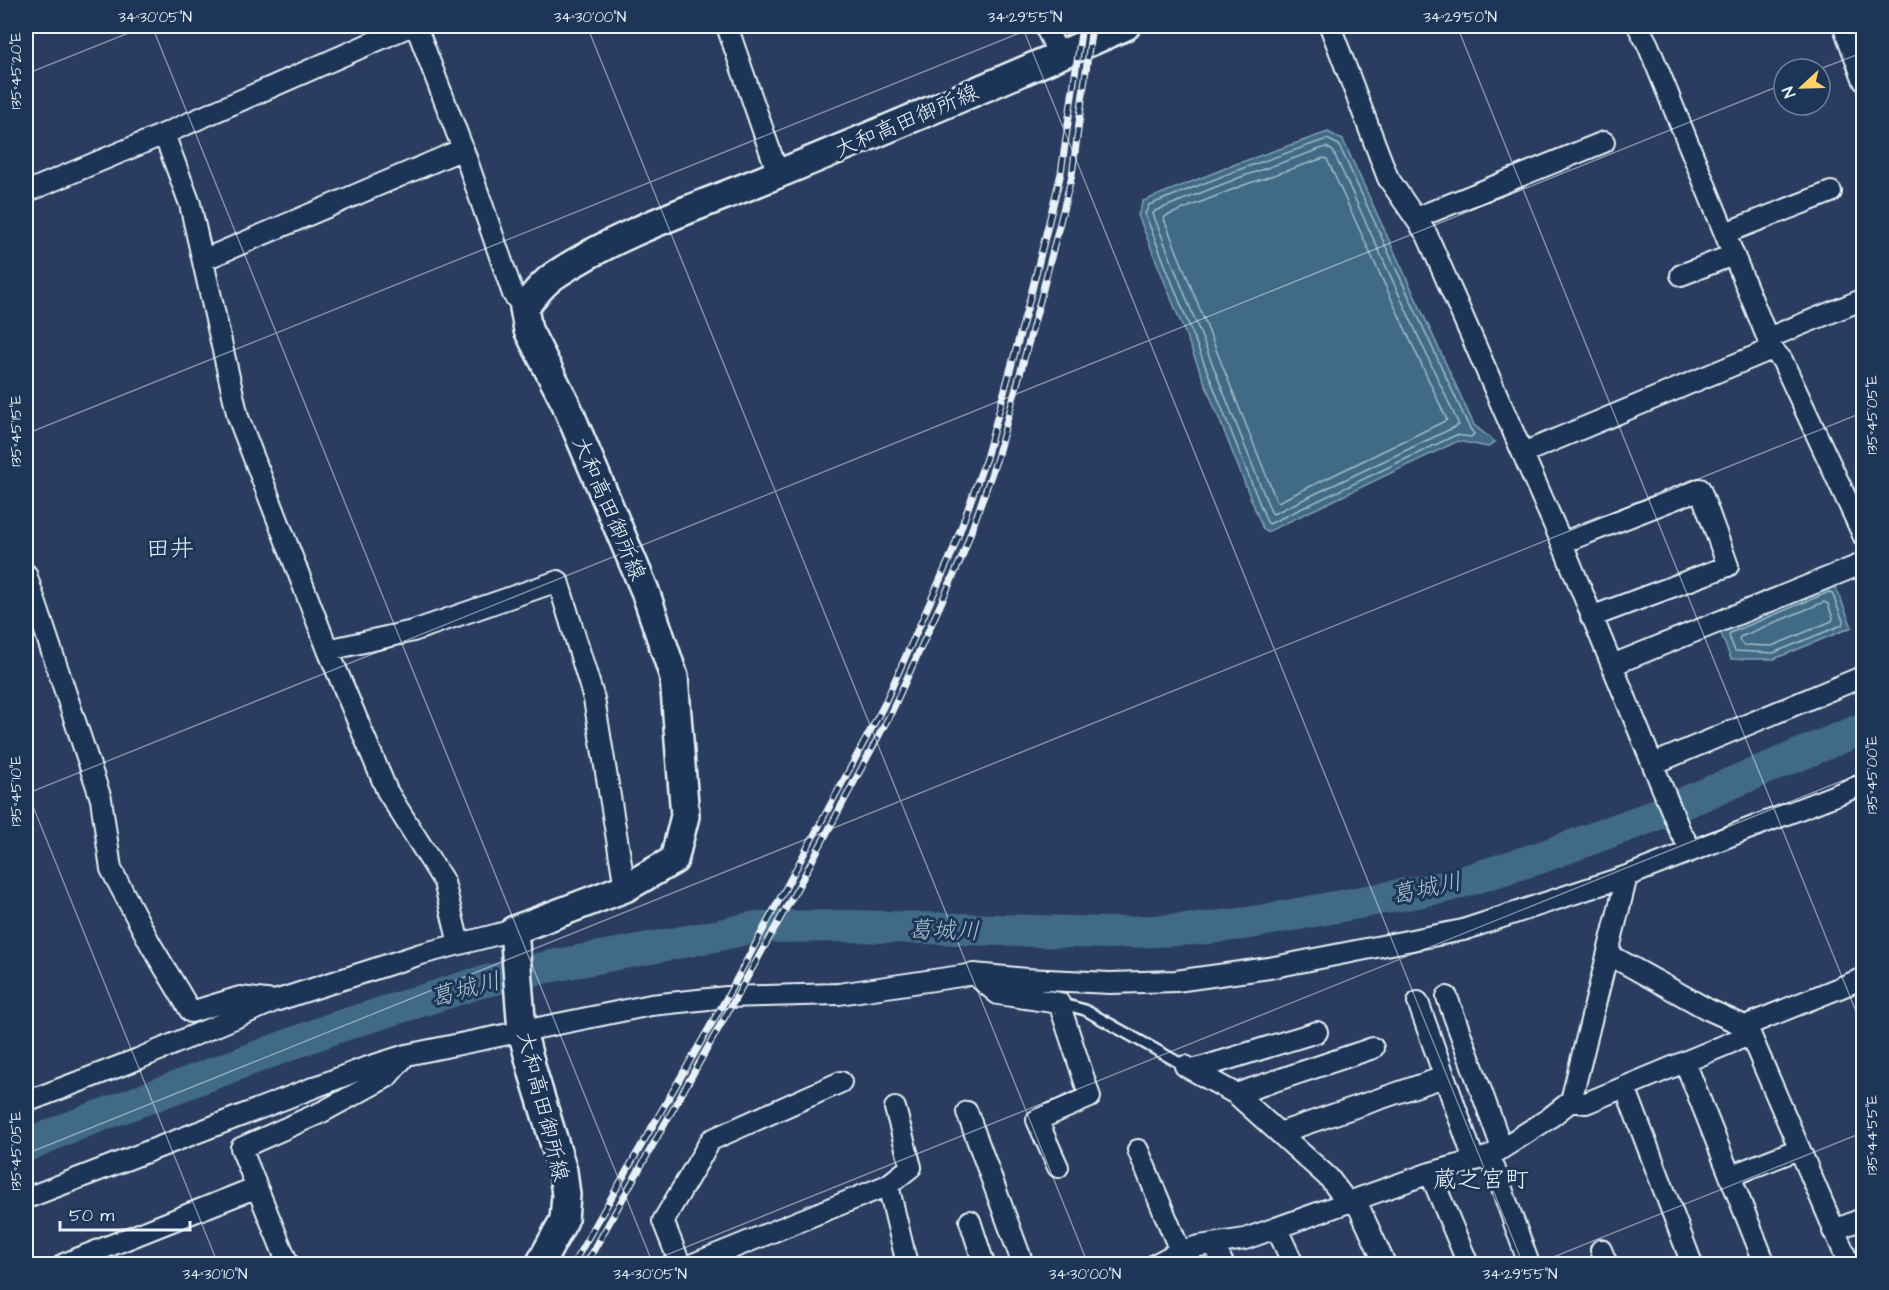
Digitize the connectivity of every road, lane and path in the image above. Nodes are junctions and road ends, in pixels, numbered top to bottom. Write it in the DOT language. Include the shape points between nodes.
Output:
graph roads {
  1 [pos="410,26"];
  2 [pos="416,26"];
  3 [pos="727,26"];
  4 [pos="1045,26"];
  5 [pos="1126,26"];
  6 [pos="1330,26"];
  7 [pos="1638,26"];
  8 [pos="1844,28"];
  9 [pos="1059,56"];
  10 [pos="1863,61"];
  11 [pos="1863,81"];
  12 [pos="164,134"];
  13 [pos="1604,142"];
  14 [pos="463,149"];
  15 [pos="778,174"];
  16 [pos="26,192"];
  17 [pos="1831,192"];
  18 [pos="1416,218"];
  19 [pos="1725,233"];
  20 [pos="1733,255"];
  21 [pos="203,260"];
  22 [pos="1681,275"];
  23 [pos="1863,299"];
  24 [pos="524,308"];
  25 [pos="1770,343"];
  26 [pos="1522,453"];
  27 [pos="1863,537"];
  28 [pos="1562,543"];
  29 [pos="1863,562"];
  30 [pos="26,574"];
  31 [pos="1591,617"];
  32 [pos="328,650"];
  33 [pos="1612,665"];
  34 [pos="1863,676"];
  35 [pos="1655,768"];
  36 [pos="1863,784"];
  37 [pos="1692,851"];
  38 [pos="1627,876"];
  39 [pos="625,888"];
  40 [pos="515,938"];
  41 [pos="459,944"];
  42 [pos="1608,954"];
  43 [pos="974,974"];
  44 [pos="1863,978"];
  45 [pos="1447,997"];
  46 [pos="275,1001"];
  47 [pos="1418,1002"];
  48 [pos="1059,1003"];
  49 [pos="522,1023"];
  50 [pos="1747,1027"];
  51 [pos="1317,1032"];
  52 [pos="1374,1048"];
  53 [pos="406,1055"];
  54 [pos="1685,1062"];
  55 [pos="1189,1068"];
  56 [pos="1444,1077"];
  57 [pos="841,1082"];
  58 [pos="1625,1087"];
  59 [pos="1236,1094"];
  60 [pos="1571,1101"];
  61 [pos="26,1102"];
  62 [pos="895,1108"];
  63 [pos="968,1112"];
  64 [pos="1279,1133"];
  65 [pos="1799,1149"];
  66 [pos="1138,1150"];
  67 [pos="1488,1155"];
  68 [pos="1058,1167"];
  69 [pos="1430,1173"];
  70 [pos="1730,1176"];
  71 [pos="888,1185"];
  72 [pos="257,1187"];
  73 [pos="26,1197"];
  74 [pos="1352,1202"];
  75 [pos="1863,1218"];
  76 [pos="970,1221"];
  77 [pos="1277,1229"];
  78 [pos="1833,1231"];
  79 [pos="1214,1244"];
  80 [pos="1180,1251"];
  81 [pos="64,1264"];
  82 [pos="288,1264"];
  83 [pos="540,1264"];
  84 [pos="680,1264"];
  85 [pos="693,1264"];
  86 [pos="907,1264"];
  87 [pos="984,1264"];
  88 [pos="1023,1264"];
  89 [pos="1156,1264"];
  90 [pos="1223,1264"];
  91 [pos="1293,1264"];
  92 [pos="1385,1264"];
  93 [pos="1468,1264"];
  94 [pos="1529,1264"];
  95 [pos="1692,1264"];
  96 [pos="1765,1264"];
  97 [pos="1849,1264"];
  1 -- 12 [label="street"];
  2 -- 14 [label="street"];
  3 -- 15 [label="street"];
  4 -- 9 [label="street"];
  5 -- 9 [label="main road, 大和高田御所線"];
  6 -- 18 [label="street" via="1388,178"];
  7 -- 19 [label="street"];
  8 -- 10 [label="street"];
  8 -- 11 [label="street"];
  9 -- 15 [label="main road, 大和高田御所線"];
  12 -- 16 [label="street"];
  12 -- 21 [label="street" via="190,204"];
  13 -- 18 [label="street"];
  14 -- 21 [label="street"];
  14 -- 24 [label="street" via="513,294"];
  15 -- 24 [label="main road, 大和高田御所線" via="623,236 554,276"];
  17 -- 19 [label="street"];
  18 -- 26 [label="street" via="1427,235"];
  19 -- 20 [label="street"];
  20 -- 22 [label="street"];
  20 -- 25 [label="street"];
  21 -- 32 [label="street" via="238,417"];
  23 -- 25 [label="street"];
  24 -- 39 [label="main road, 大和高田御所線" via="528,330 565,402 645,591 674,677 685,816 674,860"];
  25 -- 26 [label="street"];
  25 -- 27 [label="street" via="1782,360"];
  26 -- 28 [label="street"];
  28 -- 31 [label="street"];
  28 -- 31 [label="street" via="1700,489 1728,566"];
  29 -- 33 [label="street"];
  30 -- 46 [label="street" via="101,799 111,869 151,945 191,1012 240,997"];
  31 -- 33 [label="street"];
  32 -- 39 [label="street" via="414,631 558,581 594,699"];
  32 -- 41 [label="street" via="387,791 444,882"];
  33 -- 35 [label="street"];
  34 -- 35 [label="street"];
  35 -- 37 [label="street"];
  36 -- 37 [label="street"];
  37 -- 38 [label="street"];
  38 -- 42 [label="street"];
  38 -- 43 [label="street" via="1464,930 1269,968 1176,981 1110,983"];
  39 -- 40 [label="main road, 大和高田御所線"];
  40 -- 41 [label="street"];
  40 -- 49 [label="main road, 大和高田御所線"];
  41 -- 46 [label="street"];
  42 -- 50 [label="street" via="1707,1010"];
  42 -- 60 [label="street"];
  43 -- 48 [label="street" via="998,994"];
  43 -- 49 [label="street" via="839,994 727,997"];
  44 -- 50 [label="street"];
  45 -- 67 [label="street"];
  46 -- 61 [label="street"];
  47 -- 56 [label="street"];
  48 -- 55 [label="lane" via="1085,1010"];
  48 -- 68 [label="street" via="1090,1097 1037,1120"];
  49 -- 53 [label="street"];
  49 -- 83 [label="main road, 大和高田御所線" via="566,1196 564,1220"];
  50 -- 54 [label="street" via="1742,1038"];
  50 -- 65 [label="street"];
  51 -- 55 [label="street"];
  52 -- 59 [label="street"];
  53 -- 72 [label="street" via="387,1077 322,1112 241,1148"];
  53 -- 73 [label="street"];
  54 -- 58 [label="street"];
  54 -- 70 [label="street"];
  55 -- 59 [label="street"];
  56 -- 64 [label="street"];
  56 -- 67 [label="street"];
  57 -- 84 [label="street" via="711,1140 663,1221"];
  58 -- 60 [label="street" via="1586,1102"];
  58 -- 95 [label="street"];
  59 -- 64 [label="street"];
  60 -- 67 [label="street"];
  62 -- 71 [label="street" via="911,1167"];
  63 -- 88 [label="street"];
  64 -- 74 [label="street"];
  65 -- 70 [label="street"];
  65 -- 78 [label="street"];
  66 -- 80 [label="street"];
  67 -- 69 [label="street"];
  67 -- 94 [label="street"];
  69 -- 74 [label="street"];
  69 -- 93 [label="street"];
  70 -- 96 [label="street"];
  71 -- 85 [label="street"];
  71 -- 86 [label="street"];
  72 -- 81 [label="street"];
  72 -- 82 [label="street"];
  74 -- 77 [label="street"];
  74 -- 92 [label="street"];
  75 -- 78 [label="street"];
  76 -- 87 [label="street"];
  77 -- 79 [label="street"];
  77 -- 91 [label="street"];
  78 -- 97 [label="street"];
  79 -- 80 [label="street"];
  79 -- 90 [label="street"];
  80 -- 89 [label="street"];
}
